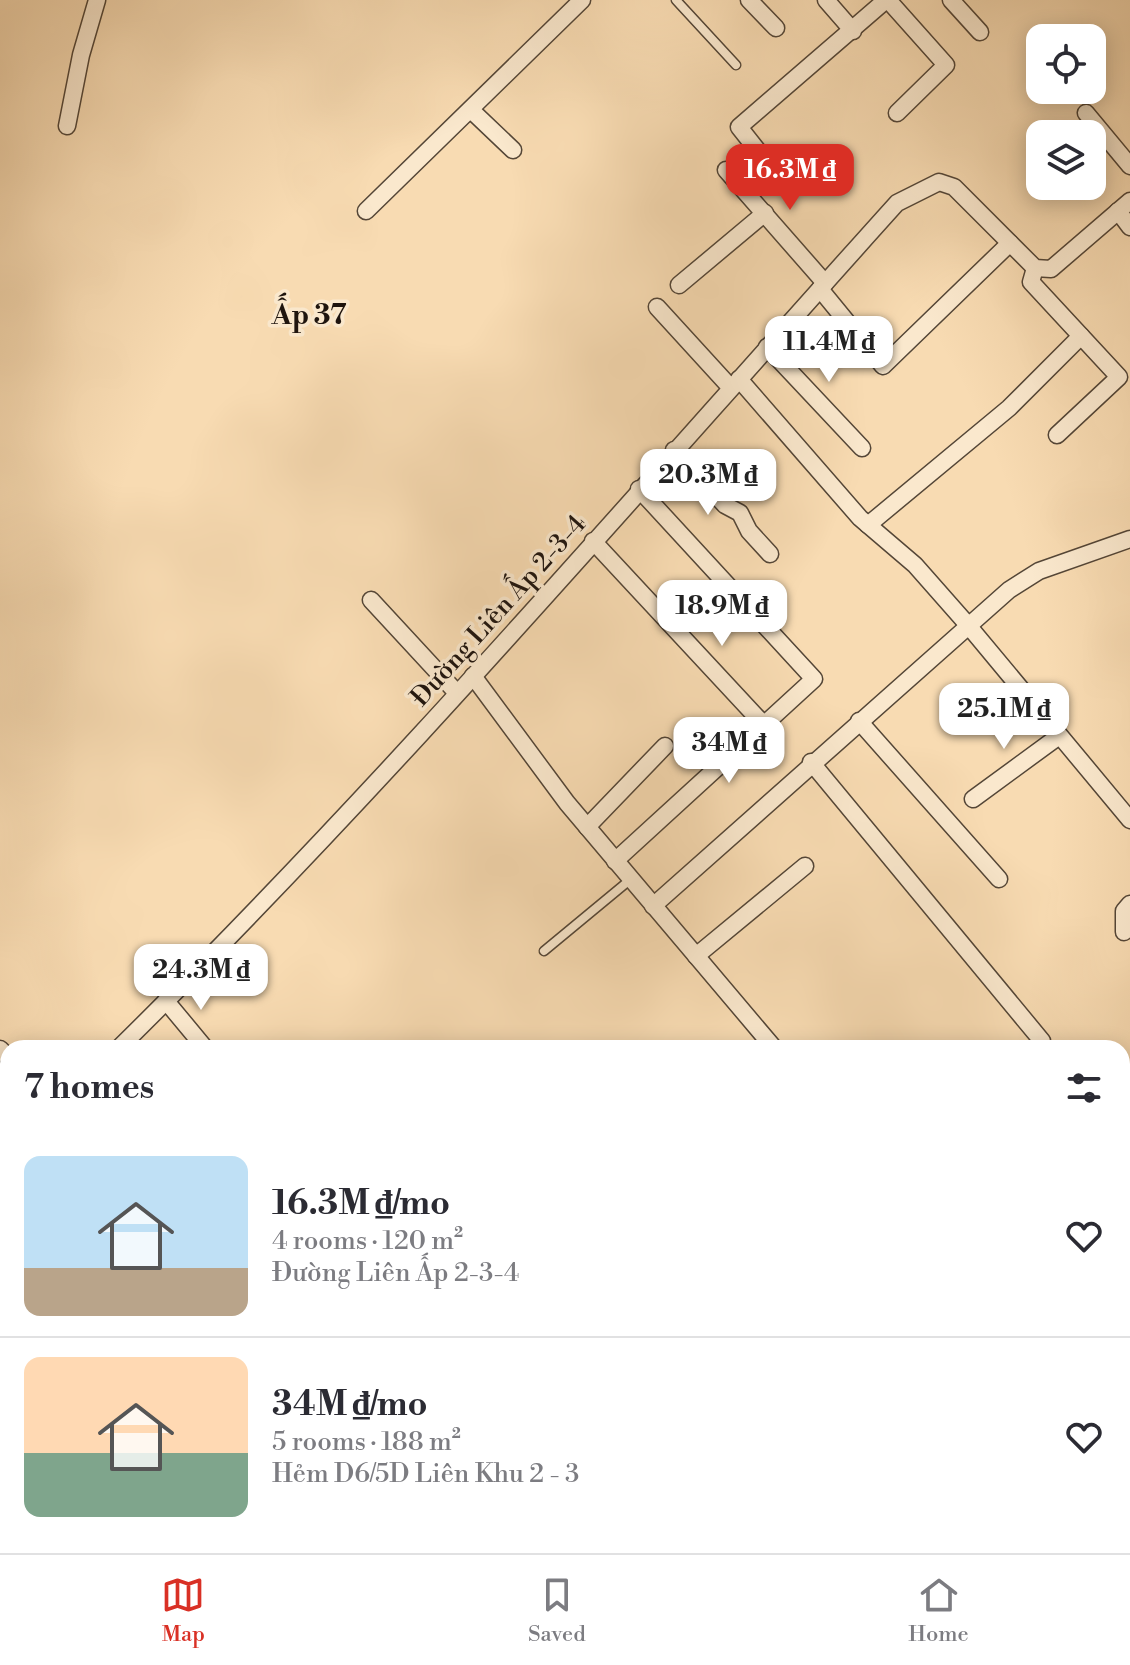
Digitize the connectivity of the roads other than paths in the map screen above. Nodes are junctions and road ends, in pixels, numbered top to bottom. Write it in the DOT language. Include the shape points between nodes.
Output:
graph roads {
  1 [pos="97,0"];
  2 [pos="582,0"];
  3 [pos="676,0"];
  4 [pos="749,0"];
  5 [pos="826,0"];
  6 [pos="951,0"];
  7 [pos="879,3"];
  8 [pos="776,28"];
  9 [pos="853,31"];
  10 [pos="980,32"];
  11 [pos="736,65"];
  12 [pos="471,110"];
  13 [pos="897,113"];
  14 [pos="1086,113"];
  15 [pos="67,126"];
  16 [pos="513,150"];
  17 [pos="1130,166"];
  18 [pos="1124,206"];
  19 [pos="366,211"];
  20 [pos="765,213"];
  21 [pos="1130,227"];
  22 [pos="1010,243"];
  23 [pos="1035,268"];
  24 [pos="679,285"];
  25 [pos="822,286"];
  26 [pos="657,307"];
  27 [pos="1081,336"];
  28 [pos="767,347"];
  29 [pos="735,383"];
  30 [pos="1057,435"];
  31 [pos="862,448"];
  32 [pos="674,450"];
  33 [pos="639,489"];
  34 [pos="868,525"];
  35 [pos="1130,539"];
  36 [pos="593,541"];
  37 [pos="770,554"];
  38 [pos="371,600"];
  39 [pos="967,624"];
  40 [pos="473,676"];
  41 [pos="457,693"];
  42 [pos="859,721"];
  43 [pos="765,726"];
  44 [pos="1059,736"];
  45 [pos="665,746"];
  46 [pos="811,762"];
  47 [pos="973,799"];
  48 [pos="1130,820"];
  49 [pos="587,827"];
  50 [pos="615,861"];
  51 [pos="805,866"];
  52 [pos="631,879"];
  53 [pos="999,879"];
  54 [pos="1130,904"];
  55 [pos="653,906"];
  56 [pos="1124,932"];
  57 [pos="544,951"];
  58 [pos="696,956"];
  59 [pos="166,1001"];
  60 [pos="127,1040"];
  61 [pos="198,1040"];
  62 [pos="767,1040"];
  63 [pos="1041,1040"];
  1 -- 15 [label="street"];
  2 -- 12 [label="street"];
  3 -- 11 [label="lane"];
  4 -- 8 [label="street"];
  5 -- 9 [label="street"];
  6 -- 10 [label="street"];
  7 -- 9 [label="street"];
  7 -- 13 [label="street" via="946,65"];
  9 -- 20 [label="street" via="739,127 758,151 729,172"];
  12 -- 16 [label="street"];
  12 -- 19 [label="street"];
  14 -- 17 [label="street"];
  18 -- 21 [label="street"];
  18 -- 23 [label="street" via="1051,269"];
  20 -- 24 [label="street"];
  20 -- 25 [label="street"];
  22 -- 23 [label="street, Đường Liên Ấp 2-3-4"];
  22 -- 25 [label="street, Đường Liên Ấp 2-3-4" via="954,187 939,182 897,203"];
  22 -- 25 [label="street" via="883,366"];
  23 -- 27 [label="street" via="1031,282"];
  25 -- 28 [label="street, Đường Liên Ấp 2-3-4"];
  26 -- 29 [label="street"];
  27 -- 30 [label="street" via="1123,381"];
  27 -- 34 [label="street" via="1009,408"];
  28 -- 29 [label="street, Đường Liên Ấp 2-3-4"];
  28 -- 31 [label="street"];
  29 -- 32 [label="street, Đường Liên Ấp 2-3-4"];
  29 -- 34 [label="street"];
  32 -- 33 [label="street, Đường Liên Ấp 2-3-4"];
  32 -- 37 [label="street" via="725,505 745,518 749,531"];
  33 -- 36 [label="street, Đường Liên Ấp 2-3-4"];
  33 -- 43 [label="street" via="814,679"];
  34 -- 39 [label="street" via="915,565"];
  35 -- 39 [label="street" via="1039,571"];
  36 -- 40 [label="street, Đường Liên Ấp 2-3-4"];
  36 -- 43 [label="street"];
  38 -- 41 [label="street"];
  39 -- 42 [label="street"];
  39 -- 44 [label="street"];
  40 -- 41 [label="street, Đường Liên Ấp 2-3-4"];
  40 -- 49 [label="street"];
  41 -- 59 [label="street, Đường Liên Ấp 2-3-4"];
  42 -- 46 [label="street"];
  42 -- 53 [label="street"];
  43 -- 50 [label="street"];
  44 -- 47 [label="street"];
  44 -- 48 [label="street"];
  45 -- 49 [label="street"];
  46 -- 55 [label="street"];
  46 -- 63 [label="street"];
  49 -- 50 [label="street"];
  50 -- 52 [label="street"];
  51 -- 58 [label="street"];
  52 -- 55 [label="street"];
  52 -- 57 [label="lane"];
  54 -- 56 [label="street" via="1124,911"];
  55 -- 58 [label="street"];
  58 -- 62 [label="street"];
  59 -- 60 [label="street, Đường Liên Ấp 2-3-4"];
  59 -- 61 [label="street"];
}
